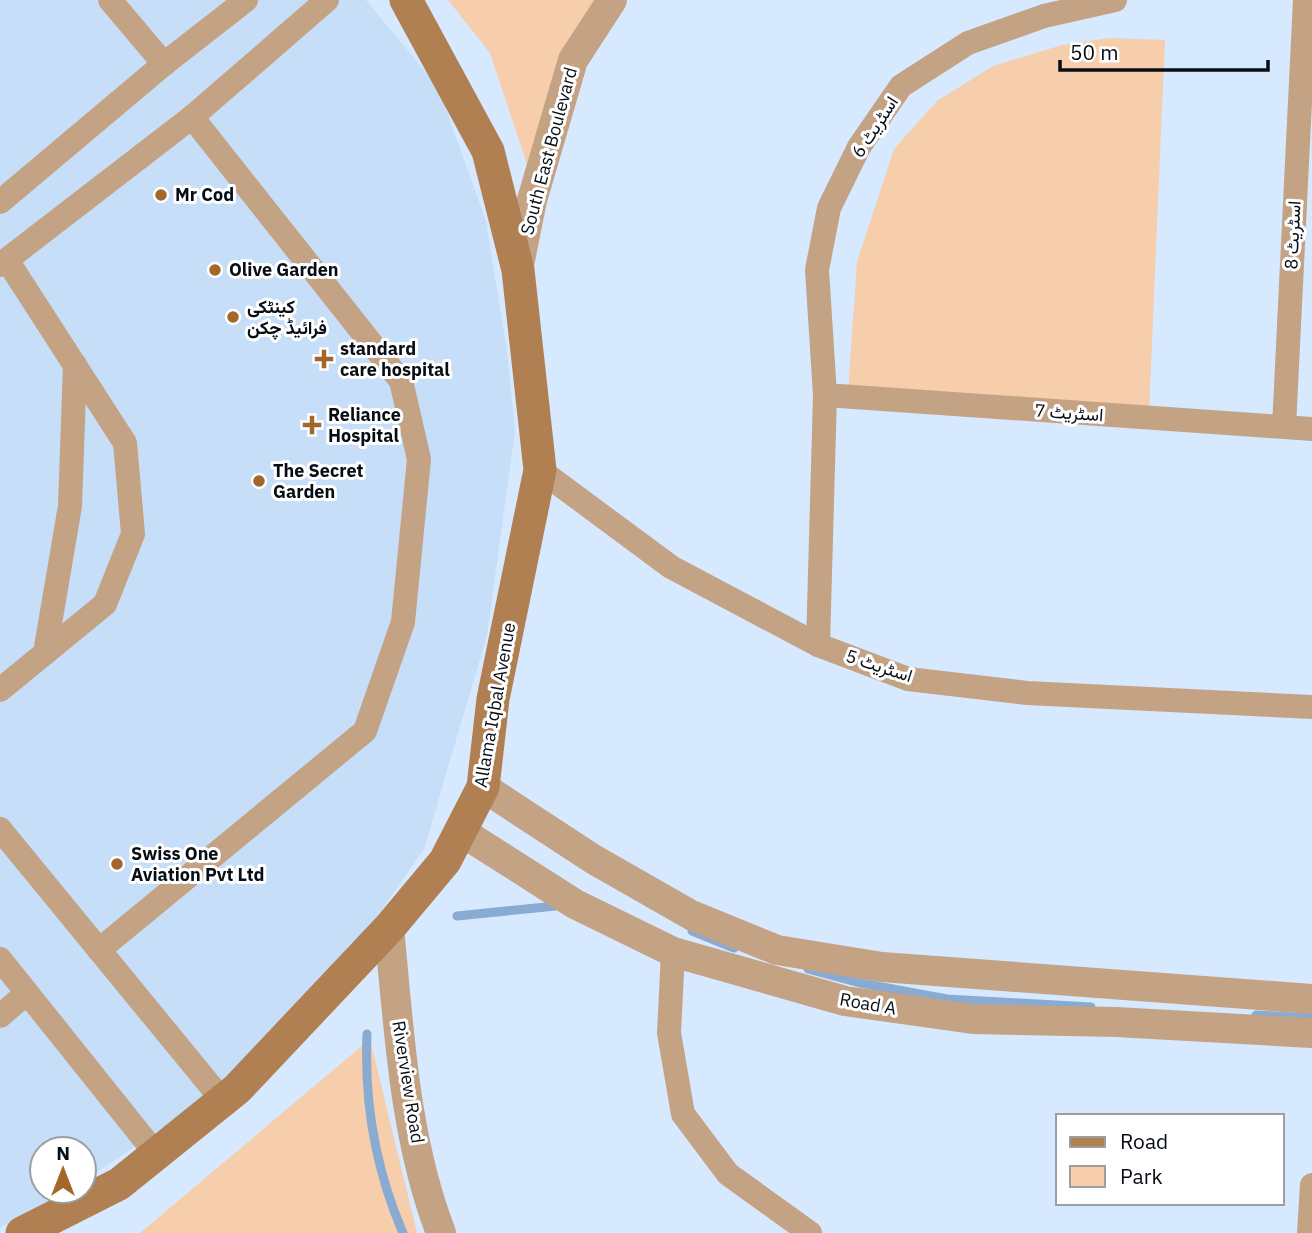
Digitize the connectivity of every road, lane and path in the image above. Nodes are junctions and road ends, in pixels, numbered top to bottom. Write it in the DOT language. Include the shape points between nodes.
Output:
graph roads {
  1 [pos="110,0"];
  2 [pos="246,0"];
  3 [pos="327,0"];
  4 [pos="406,0"];
  5 [pos="612,0"];
  6 [pos="1115,0"];
  7 [pos="1305,0"];
  8 [pos="164,64"];
  9 [pos="192,117"];
  10 [pos="0,202"];
  11 [pos="3,262"];
  12 [pos="518,270"];
  13 [pos="75,365"];
  14 [pos="825,395"];
  15 [pos="1284,427"];
  16 [pos="1312,429"];
  17 [pos="540,470"];
  18 [pos="818,645"];
  19 [pos="45,653"];
  20 [pos="0,690"];
  21 [pos="1312,707"];
  22 [pos="482,787"];
  23 [pos="0,829"];
  24 [pos="462,832"];
  25 [pos="389,928"];
  26 [pos="99,950"];
  27 [pos="673,952"];
  28 [pos="0,959"];
  29 [pos="27,993"];
  30 [pos="1312,999"];
  31 [pos="0,1016"];
  32 [pos="1312,1033"];
  33 [pos="223,1101"];
  34 [pos="156,1154"];
  35 [pos="1312,1185"];
  36 [pos="22,1233"];
  37 [pos="441,1233"];
  38 [pos="810,1233"];
  39 [pos="1309,1233"];
  1 -- 8 [label="street"];
  2 -- 8 [label="street"];
  3 -- 9 [label="street"];
  4 -- 12 [label="main road, Allama Iqbal Avenue" via="488,151"];
  5 -- 12 [label="street, South East Boulevard" via="573,60 532,200"];
  6 -- 14 [label="street, اسٹریٹ 6" via="1044,16 968,43 901,86 859,147 829,208 817,270"];
  7 -- 15 [label="street, اسٹریٹ 8"];
  8 -- 10 [label="street"];
  9 -- 11 [label="street"];
  9 -- 26 [label="street" via="401,381 419,459 403,622 365,731"];
  11 -- 13 [label="street"];
  12 -- 17 [label="main road, Allama Iqbal Avenue"];
  13 -- 19 [label="street" via="70,506"];
  13 -- 19 [label="street" via="125,443 133,534 105,604"];
  14 -- 15 [label="street, اسٹریٹ 7"];
  14 -- 18 [label="street, اسٹریٹ 6"];
  15 -- 16 [label="street, اسٹریٹ 7"];
  17 -- 18 [label="street, اسٹریٹ 5" via="671,567"];
  17 -- 22 [label="main road, Allama Iqbal Avenue" via="493,699"];
  18 -- 21 [label="street, اسٹریٹ 5" via="908,678 948,684 1027,693"];
  19 -- 20 [label="street"];
  22 -- 24 [label="main road, Allama Iqbal Avenue"];
  22 -- 30 [label="street" via="691,915 777,950 882,967"];
  23 -- 26 [label="street"];
  24 -- 25 [label="main road, Allama Iqbal Avenue" via="445,861"];
  24 -- 27 [label="street, Road A" via="575,904"];
  25 -- 33 [label="main road, Allama Iqbal Avenue"];
  25 -- 37 [label="street, Riverview Road" via="403,1066"];
  26 -- 33 [label="street"];
  27 -- 32 [label="street, Road A" via="845,1001 973,1019"];
  27 -- 38 [label="street" via="668,1033 683,1115 728,1174"];
  28 -- 29 [label="street"];
  29 -- 31 [label="street"];
  29 -- 34 [label="street"];
  33 -- 34 [label="main road, Allama Iqbal Avenue"];
  34 -- 36 [label="main road, Allama Iqbal Avenue" via="119,1184"];
  35 -- 39 [label="street"];
}
